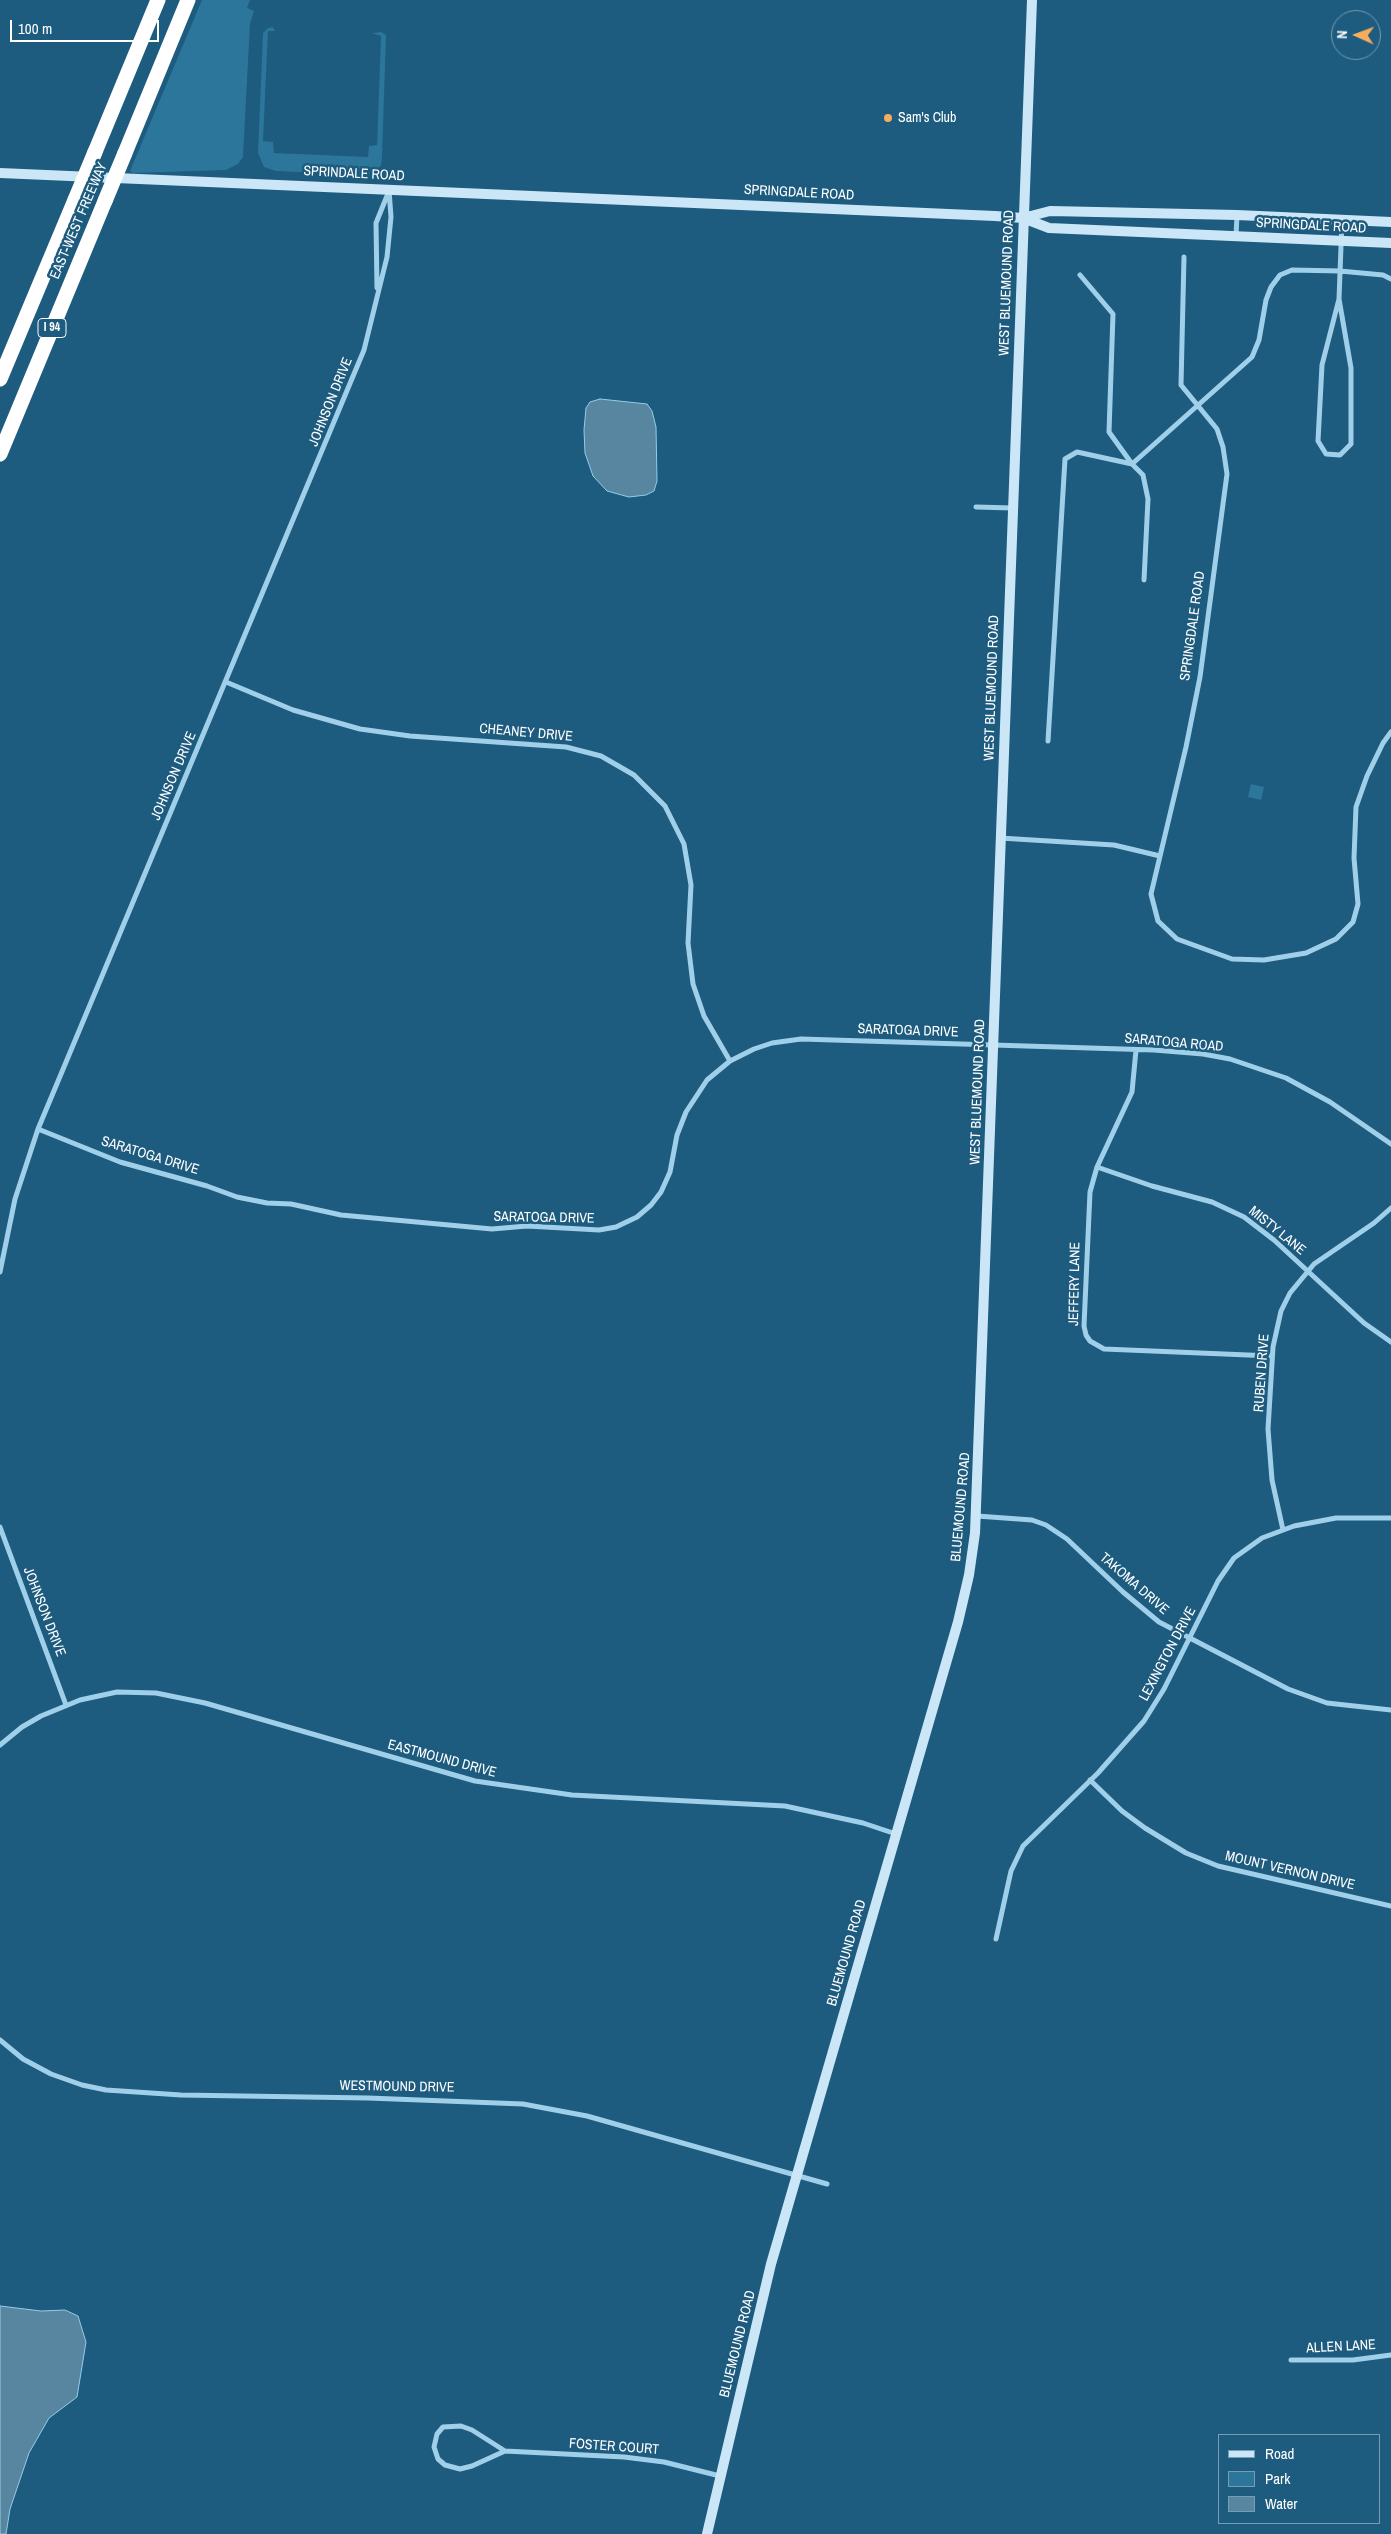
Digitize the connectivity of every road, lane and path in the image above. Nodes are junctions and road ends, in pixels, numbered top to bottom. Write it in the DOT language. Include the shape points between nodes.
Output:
graph roads {
  1 [pos="158,0"];
  2 [pos="188,0"];
  3 [pos="1032,0"];
  4 [pos="0,173"];
  5 [pos="389,190"];
  6 [pos="574,198"];
  7 [pos="1238,215"];
  8 [pos="1023,218"];
  9 [pos="1342,220"];
  10 [pos="1391,222"];
  11 [pos="1236,236"];
  12 [pos="1341,241"];
  13 [pos="1391,243"];
  14 [pos="1184,257"];
  15 [pos="1340,271"];
  16 [pos="1080,275"];
  17 [pos="1391,279"];
  18 [pos="378,291"];
  19 [pos="1339,299"];
  20 [pos="0,379"];
  21 [pos="1197,404"];
  22 [pos="0,454"];
  23 [pos="1132,464"];
  24 [pos="976,507"];
  25 [pos="1013,508"];
  26 [pos="1144,580"];
  27 [pos="226,682"];
  28 [pos="1391,732"];
  29 [pos="1048,741"];
  30 [pos="1000,838"];
  31 [pos="1160,856"];
  32 [pos="993,1045"];
  33 [pos="1136,1050"];
  34 [pos="730,1061"];
  35 [pos="38,1129"];
  36 [pos="1391,1144"];
  37 [pos="1098,1167"];
  38 [pos="1391,1208"];
  39 [pos="1308,1270"];
  40 [pos="0,1272"];
  41 [pos="1391,1342"];
  42 [pos="1272,1356"];
  43 [pos="983,1376"];
  44 [pos="977,1516"];
  45 [pos="1391,1518"];
  46 [pos="0,1527"];
  47 [pos="1283,1530"];
  48 [pos="1190,1639"];
  49 [pos="66,1705"];
  50 [pos="1391,1710"];
  51 [pos="0,1746"];
  52 [pos="1090,1780"];
  53 [pos="897,1834"];
  54 [pos="1391,1906"];
  55 [pos="996,1939"];
  56 [pos="0,2040"];
  57 [pos="796,2175"];
  58 [pos="827,2184"];
  59 [pos="1391,2355"];
  60 [pos="1291,2360"];
  61 [pos="504,2451"];
  62 [pos="720,2476"];
  63 [pos="707,2534"];
  1 -- 20 [label="highway, EAST-WEST FREEWAY / I 94, bridge"];
  2 -- 22 [label="highway, EAST-WEST FREEWAY / I 94, bridge"];
  3 -- 8 [label="main road, WEST BLUEMOUND ROAD"];
  4 -- 5 [label="main road, SPRINDALE ROAD"];
  5 -- 6 [label="main road, SPRINDALE ROAD"];
  5 -- 18 [label="street, JOHNSON DRIVE" via="391,224"];
  5 -- 18 [label="street, JOHNSON DRIVE" via="376,223 375,278"];
  6 -- 8 [label="main road, SPRINGDALE ROAD"];
  7 -- 8 [label="main road, SPRINGDALE ROAD" via="1050,211"];
  7 -- 9 [label="main road, SPRINGDALE ROAD"];
  7 -- 11 [label="street"];
  8 -- 11 [label="main road, SPRINGDALE ROAD" via="1049,228"];
  8 -- 25 [label="main road, WEST BLUEMOUND ROAD"];
  9 -- 10 [label="main road, SPRINGDALE ROAD"];
  9 -- 12 [label="street"];
  11 -- 12 [label="main road, SPRINGDALE ROAD"];
  12 -- 13 [label="main road, SPRINGDALE ROAD"];
  12 -- 15 [label="street"];
  14 -- 21 [label="street, SPRINGDALE ROAD" via="1181,385"];
  15 -- 17 [label="street" via="1383,275"];
  15 -- 19 [label="street"];
  15 -- 21 [label="street" via="1292,270 1280,275 1266,300 1259,340 1252,356"];
  16 -- 23 [label="street" via="1113,314 1109,432"];
  18 -- 27 [label="street, JOHNSON DRIVE" via="372,323 353,380"];
  19 -- 19 [label="street" via="1322,365 1318,442 1326,454 1340,456 1351,444 1351,368"];
  21 -- 23 [label="street"];
  21 -- 31 [label="street, SPRINGDALE ROAD" via="1217,430 1227,474 1200,677"];
  23 -- 26 [label="street" via="1143,475 1148,499"];
  23 -- 29 [label="street" via="1077,452 1065,459"];
  24 -- 25 [label="street"];
  25 -- 30 [label="main road, WEST BLUEMOUND ROAD"];
  27 -- 34 [label="street, CHEANEY DRIVE" via="293,710 360,729 410,736 566,747 601,756 634,775 665,806 684,844 691,885 688,943 693,984 704,1016"];
  27 -- 35 [label="street, JOHNSON DRIVE"];
  28 -- 31 [label="street, SPRINGDALE ROAD" via="1367,776 1356,807 1354,858 1358,904 1353,922 1336,939 1306,953 1264,960 1232,959 1177,939 1158,921 1151,894"];
  30 -- 31 [label="street" via="1114,845"];
  30 -- 32 [label="main road, WEST BLUEMOUND ROAD"];
  32 -- 33 [label="street, SARATOGA ROAD"];
  32 -- 34 [label="street, SARATOGA DRIVE" via="801,1039 764,1045"];
  32 -- 43 [label="main road, WEST BLUEMOUND ROAD"];
  33 -- 36 [label="street, SARATOGA ROAD" via="1203,1054 1264,1069 1305,1088"];
  33 -- 37 [label="street, JEFFERY LANE" via="1132,1092"];
  34 -- 35 [label="street, SARATOGA DRIVE" via="707,1080 686,1112 677,1135 670,1172 661,1192 636,1217 616,1227 599,1230 527,1226 492,1229 341,1215 237,1197 120,1162"];
  35 -- 40 [label="street, JOHNSON DRIVE" via="15,1199"];
  37 -- 39 [label="street, MISTY LANE" via="1231,1210 1257,1226"];
  37 -- 42 [label="street, JEFFERY LANE" via="1088,1210 1084,1326 1090,1341 1104,1349"];
  38 -- 39 [label="street, RUBEN DRIVE" via="1374,1223 1322,1256"];
  39 -- 41 [label="street, MISTY LANE" via="1364,1323"];
  39 -- 42 [label="street, RUBEN DRIVE" via="1281,1311"];
  42 -- 47 [label="street, RUBEN DRIVE" via="1269,1453"];
  43 -- 44 [label="main road, BLUEMOUND ROAD"];
  44 -- 48 [label="street, TAKOMA DRIVE" via="1032,1520 1057,1531 1146,1613"];
  44 -- 53 [label="main road, BLUEMOUND ROAD" via="960,1614"];
  45 -- 47 [label="street, LEXINGTON DRIVE" via="1336,1518"];
  46 -- 49 [label="street, JOHNSON DRIVE"];
  47 -- 48 [label="street, LEXINGTON DRIVE" via="1262,1538 1234,1558 1218,1581"];
  48 -- 50 [label="street, TAKOMA DRIVE" via="1307,1698 1350,1707"];
  48 -- 52 [label="street, LEXINGTON DRIVE" via="1153,1708"];
  49 -- 51 [label="street, EASTMOUND DRIVE" via="22,1727"];
  49 -- 53 [label="street, EASTMOUND DRIVE" via="117,1692 164,1694 484,1782 572,1795 785,1806"];
  52 -- 54 [label="street, MOUNT VERNON DRIVE" via="1145,1828 1186,1853 1218,1866"];
  52 -- 55 [label="street, LEXINGTON DRIVE" via="1041,1826 1016,1858"];
  53 -- 57 [label="main road, BLUEMOUND ROAD"];
  56 -- 57 [label="street, WESTMOUND DRIVE" via="23,2059 51,2074 106,2090 523,2104 592,2117"];
  57 -- 58 [label="street, WESTMOUND DRIVE"];
  57 -- 62 [label="main road, BLUEMOUND ROAD"];
  59 -- 60 [label="street, ALLEN LANE" via="1353,2360"];
  61 -- 61 [label="street, FOSTER COURT" via="461,2426 443,2426 437,2434 434,2448 445,2465 460,2469"];
  61 -- 62 [label="street, FOSTER COURT" via="624,2457 664,2462"];
  62 -- 63 [label="main road, BLUEMOUND ROAD"];
}
